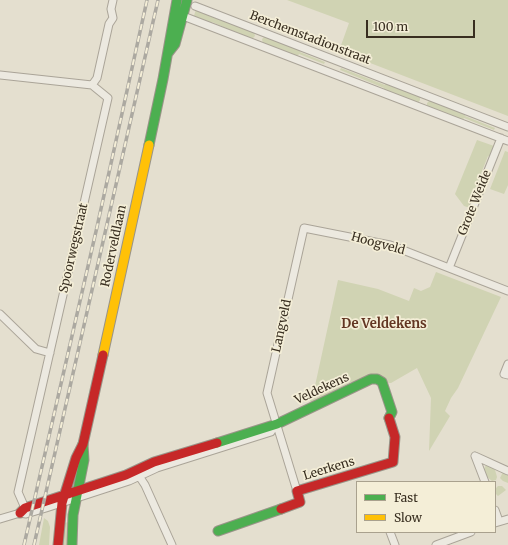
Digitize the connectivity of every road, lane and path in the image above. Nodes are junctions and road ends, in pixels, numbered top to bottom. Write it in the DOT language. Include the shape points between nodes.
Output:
graph roads {
  1 [pos="113,0"];
  2 [pos="177,0"];
  3 [pos="189,3"];
  4 [pos="178,14"];
  5 [pos="260,31"];
  6 [pos="256,43"];
  7 [pos="0,75"];
  8 [pos="92,85"];
  9 [pos="426,96"];
  10 [pos="421,108"];
  11 [pos="508,127"];
  12 [pos="505,140"];
  13 [pos="304,228"];
  14 [pos="449,268"];
  15 [pos="508,291"];
  16 [pos="0,314"];
  17 [pos="50,353"];
  18 [pos="508,364"];
  19 [pos="508,376"];
  20 [pos="276,424"];
  21 [pos="83,444"];
  22 [pos="394,462"];
  23 [pos="508,471"];
  24 [pos="138,473"];
  25 [pos="485,481"];
  26 [pos="297,491"];
  27 [pos="77,494"];
  28 [pos="60,500"];
  29 [pos="22,509"];
  30 [pos="0,519"];
  31 [pos="508,519"];
  32 [pos="497,522"];
  33 [pos="218,531"];
  34 [pos="390,533"];
  35 [pos="468,533"];
  36 [pos="58,545"];
  37 [pos="72,545"];
  38 [pos="172,545"];
  39 [pos="395,545"];
  40 [pos="436,545"];
  1 -- 8 [label="street" via="113,18 109,24 97,78"];
  2 -- 3 [label="street"];
  2 -- 4 [label="street, Roderveldlaan"];
  3 -- 4 [label="street, Roderveldlaan"];
  3 -- 5 [label="street, Berchemstadionstraat"];
  4 -- 6 [label="street, Berchemstadionstraat"];
  4 -- 21 [label="street, Roderveldlaan" via="175,44 168,53"];
  5 -- 6 [label="street"];
  5 -- 9 [label="street, Berchemstadionstraat"];
  6 -- 10 [label="street, Berchemstadionstraat"];
  7 -- 8 [label="street"];
  8 -- 17 [label="street, Spoorwegstraat" via="108,98"];
  9 -- 10 [label="street"];
  9 -- 11 [label="street, Berchemstadionstraat"];
  10 -- 12 [label="street, Berchemstadionstraat"];
  12 -- 14 [label="street, Grote Weide"];
  13 -- 14 [label="street, Hoogveld" via="390,245"];
  13 -- 20 [label="street, Langveld" via="267,393"];
  14 -- 15 [label="street, Hoogveld"];
  16 -- 17 [label="street" via="36,349"];
  17 -- 29 [label="street, Spoorwegstraat" via="18,492"];
  18 -- 19 [label="street" via="504,374"];
  20 -- 22 [label="street, Veldekens" via="371,379 378,380 383,384 392,412 390,419 395,437"];
  20 -- 24 [label="street, Veldekens" via="218,445 154,462"];
  20 -- 26 [label="street, Langveld"];
  21 -- 27 [label="street, Roderveldlaan" via="84,460"];
  21 -- 28 [label="street, Roderveldlaan"];
  22 -- 26 [label="street, Leerkens"];
  23 -- 25 [label="street" via="475,456"];
  24 -- 27 [label="street, Veldekens"];
  24 -- 38 [label="street"];
  26 -- 33 [label="street, Leerkens" via="300,502"];
  27 -- 28 [label="street, Veldekens"];
  27 -- 37 [label="street, Roderveldlaan" via="73,514"];
  28 -- 29 [label="street, Veldekens"];
  28 -- 36 [label="street, Roderveldlaan"];
  29 -- 30 [label="street"];
  31 -- 32 [label="street"];
  34 -- 39 [label="street"];
  35 -- 40 [label="street"];
}
